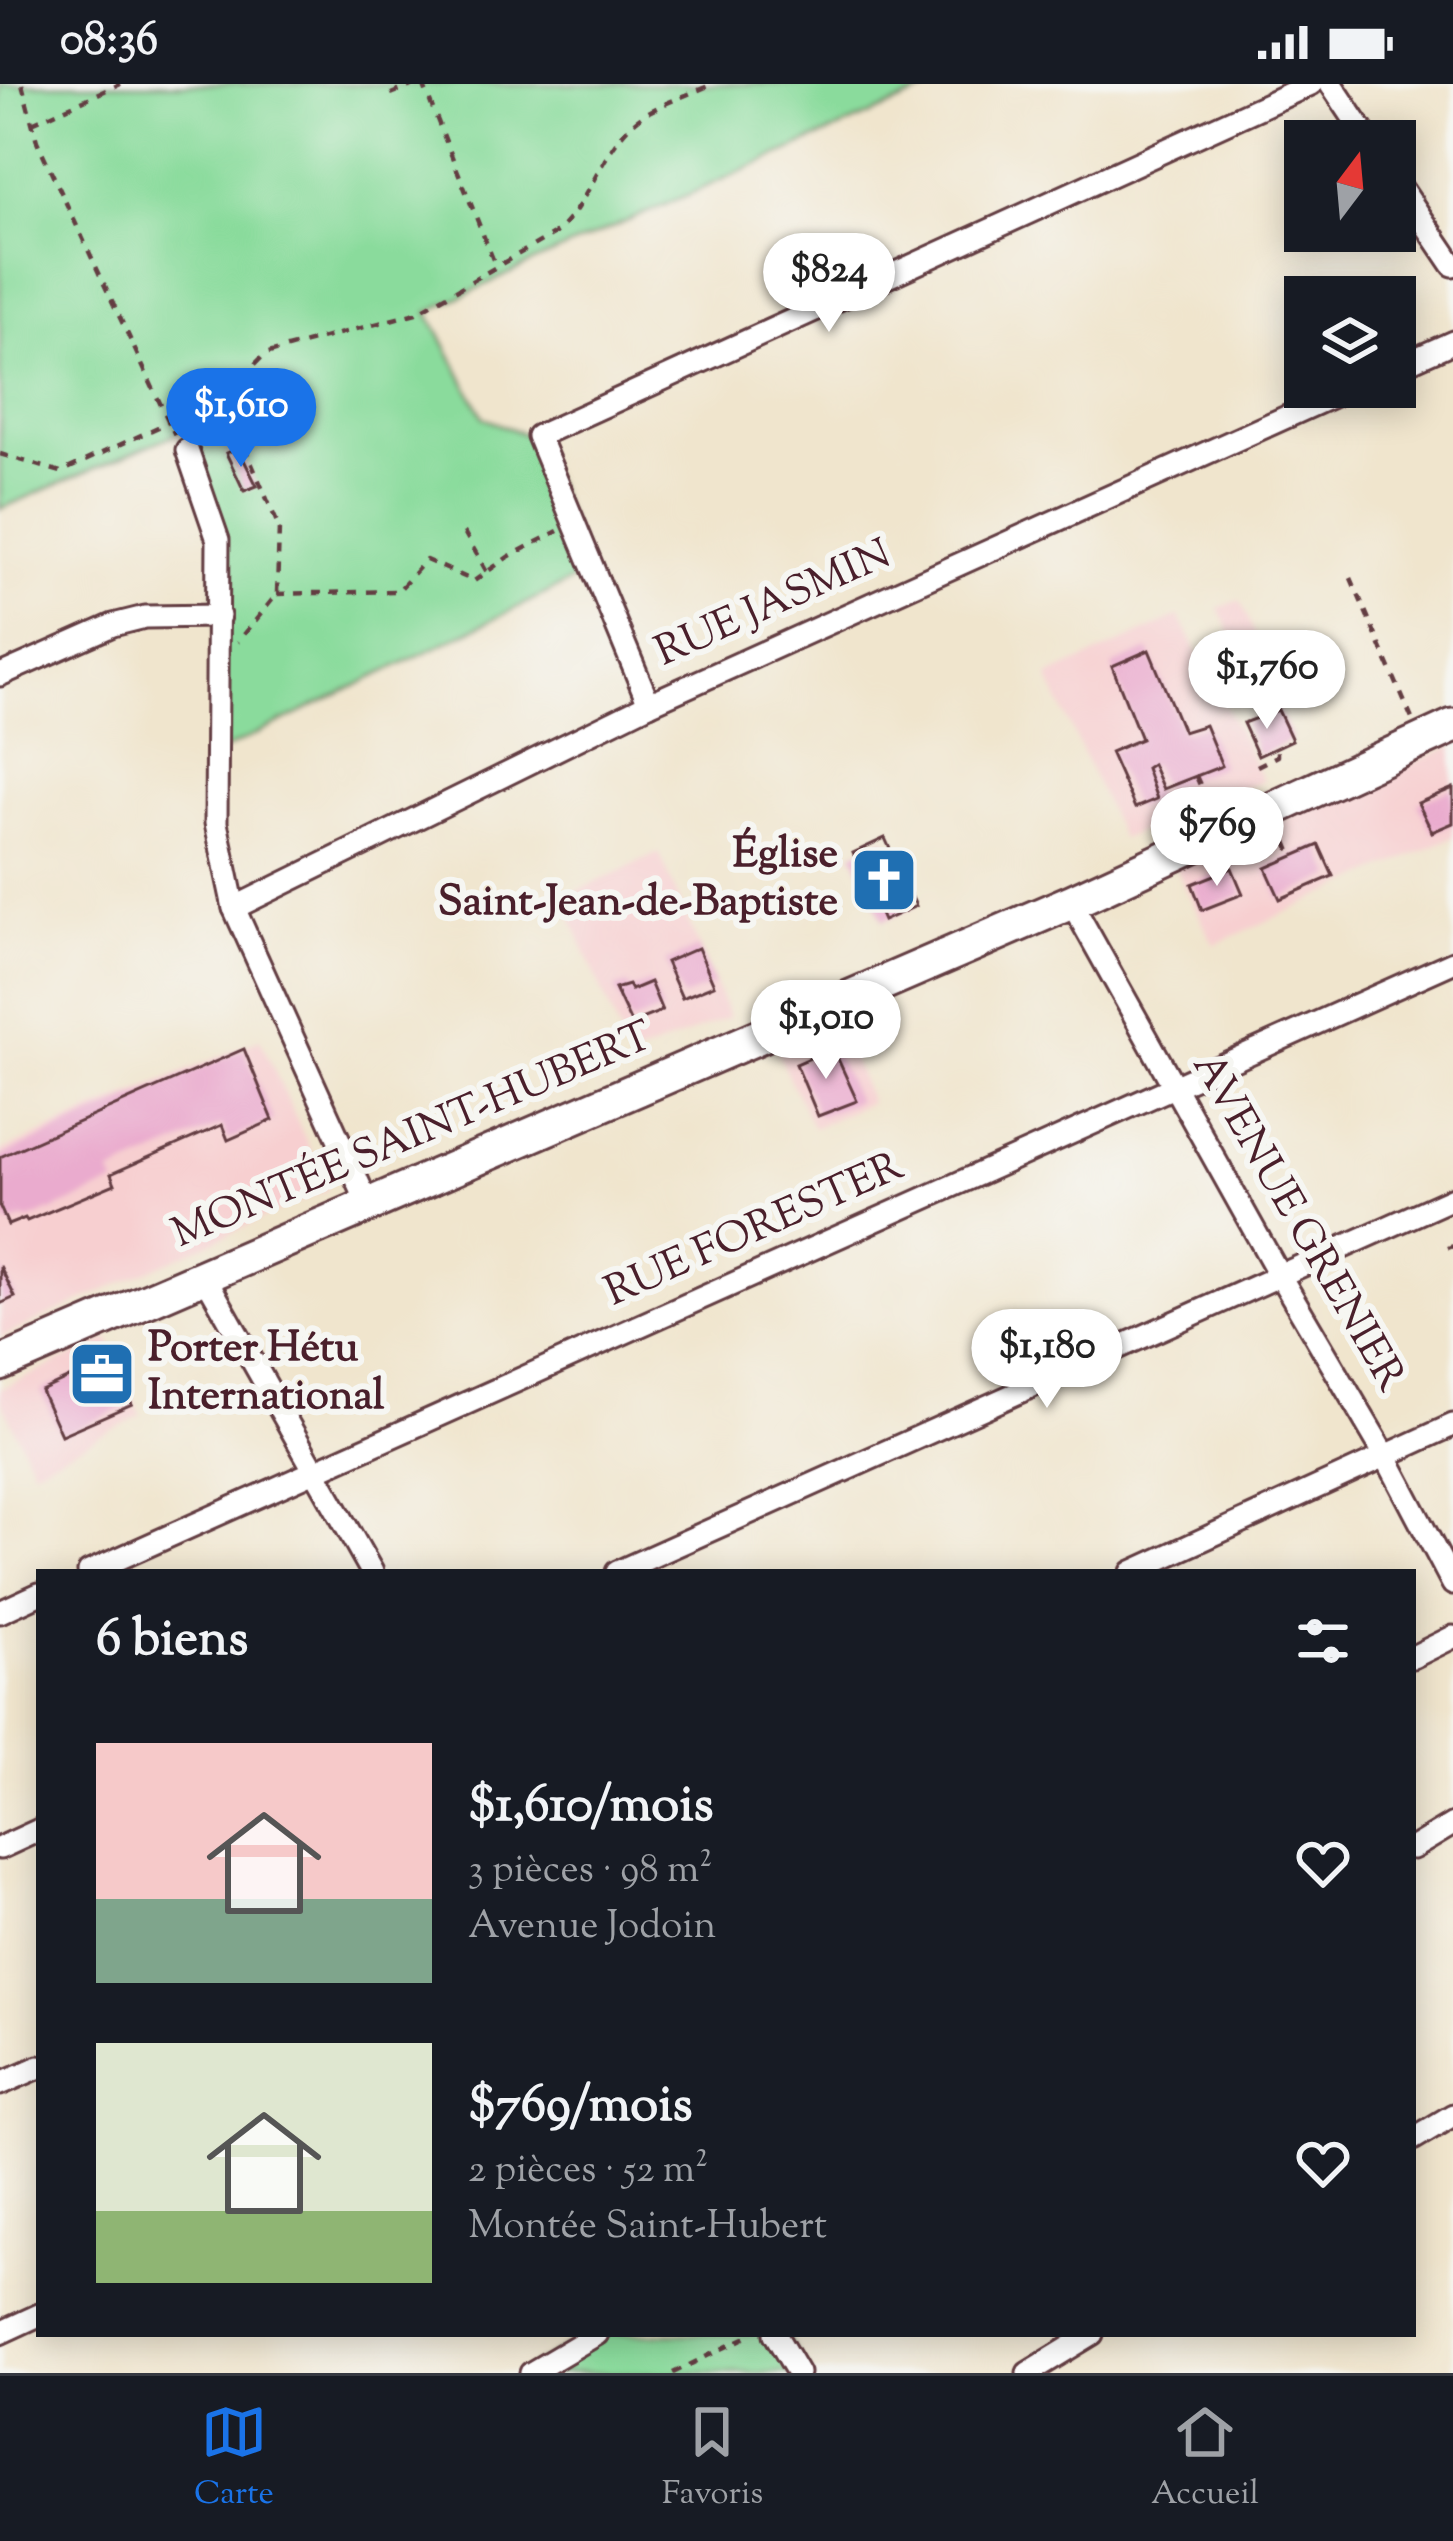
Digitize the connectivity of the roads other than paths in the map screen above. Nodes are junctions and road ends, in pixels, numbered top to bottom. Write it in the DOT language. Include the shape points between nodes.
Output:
graph roads {
  1 [pos="1310,84"];
  2 [pos="1331,84"];
  3 [pos="1355,120"];
  4 [pos="1416,210"];
  5 [pos="1453,266"];
  6 [pos="1453,342"];
  7 [pos="1416,359"];
  8 [pos="1305,408"];
  9 [pos="187,450"];
  10 [pos="220,616"];
  11 [pos="0,675"];
  12 [pos="649,704"];
  13 [pos="1437,733"];
  14 [pos="1071,902"];
  15 [pos="234,908"];
  16 [pos="1453,962"];
  17 [pos="1174,1087"];
  18 [pos="1453,1198"];
  19 [pos="368,1204"];
  20 [pos="1280,1276"];
  21 [pos="205,1277"];
  22 [pos="0,1364"];
  23 [pos="1453,1425"];
  24 [pos="1385,1455"];
  25 [pos="314,1471"];
  26 [pos="96,1569"];
  27 [pos="370,1569"];
  28 [pos="624,1569"];
  29 [pos="1138,1569"];
  30 [pos="1453,1584"];
  31 [pos="36,1595"];
  32 [pos="0,1612"];
  33 [pos="1453,1637"];
  34 [pos="1416,1656"];
  35 [pos="1453,1824"];
  36 [pos="36,1831"];
  37 [pos="1416,1846"];
  38 [pos="0,1848"];
  39 [pos="36,2068"];
  40 [pos="0,2084"];
  41 [pos="1453,2115"];
  42 [pos="1416,2137"];
  43 [pos="36,2316"];
  44 [pos="0,2333"];
  45 [pos="592,2337"];
  46 [pos="777,2337"];
  47 [pos="1088,2337"];
  48 [pos="531,2373"];
  49 [pos="798,2373"];
  50 [pos="1028,2373"];
  1 -- 12 [label="street" via="538,436"];
  2 -- 3 [label="street"];
  4 -- 5 [label="street"];
  6 -- 7 [label="street"];
  8 -- 12 [label="street, RUE JASMIN"];
  9 -- 10 [label="street" via="218,540"];
  10 -- 11 [label="street" via="113,625"];
  10 -- 15 [label="street" via="216,823"];
  12 -- 15 [label="street, RUE JASMIN"];
  13 -- 14 [label="street, MONTÉE SAINT-HUBERT"];
  14 -- 17 [label="street, AVENUE GRENIER"];
  14 -- 19 [label="street, MONTÉE SAINT-HUBERT"];
  15 -- 19 [label="street"];
  16 -- 17 [label="street, RUE FORESTER"];
  17 -- 20 [label="street, AVENUE GRENIER"];
  17 -- 25 [label="street, RUE FORESTER"];
  18 -- 20 [label="street"];
  19 -- 21 [label="street, MONTÉE SAINT-HUBERT"];
  20 -- 24 [label="street, AVENUE GRENIER"];
  20 -- 28 [label="street"];
  21 -- 22 [label="street, MONTÉE SAINT-HUBERT"];
  21 -- 25 [label="street"];
  23 -- 24 [label="street"];
  24 -- 29 [label="street"];
  24 -- 30 [label="street, AVENUE GRENIER"];
  25 -- 26 [label="street, RUE FORESTER"];
  25 -- 27 [label="street"];
  31 -- 32 [label="street"];
  33 -- 34 [label="street"];
  35 -- 37 [label="street"];
  36 -- 38 [label="street"];
  39 -- 40 [label="street"];
  41 -- 42 [label="street"];
  43 -- 44 [label="street"];
  45 -- 48 [label="street"];
  46 -- 49 [label="street"];
  47 -- 50 [label="street"];
}
